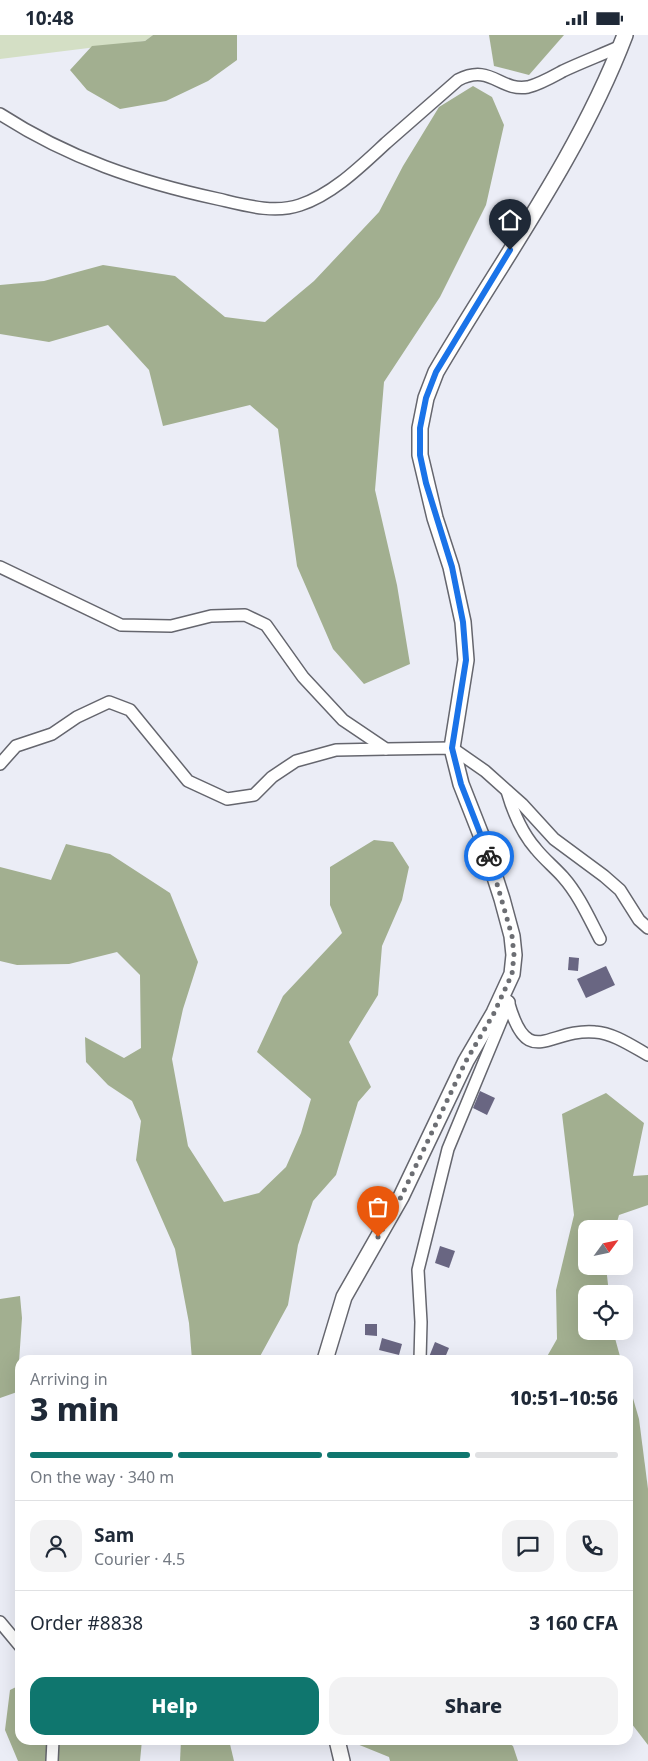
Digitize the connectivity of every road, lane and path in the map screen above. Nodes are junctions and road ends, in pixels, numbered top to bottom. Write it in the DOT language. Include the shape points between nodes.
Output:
graph roads {
  1 [pos="623,41"];
  2 [pos="0,114"];
  3 [pos="0,567"];
  4 [pos="452,748"];
  5 [pos="386,749"];
  6 [pos="0,764"];
  7 [pos="506,789"];
  8 [pos="648,928"];
  9 [pos="600,939"];
  10 [pos="508,994"];
  11 [pos="648,1055"];
  12 [pos="327,1355"];
  13 [pos="420,1355"];
  14 [pos="0,1621"];
  15 [pos="15,1640"];
  16 [pos="53,1745"];
  17 [pos="338,1745"];
  18 [pos="52,1761"];
  19 [pos="342,1761"];
  1 -- 2 [label="street" via="526,87 513,86 482,74 470,74 458,80 338,184 300,205 277,209 198,195 103,168 31,134"];
  1 -- 4 [label="street" via="584,129 436,372 426,398 420,428 420,455 435,518 452,567 463,622 466,660"];
  3 -- 5 [label="street" via="121,625 171,626 211,615 245,615 266,625 303,677 343,720"];
  4 -- 5 [label="street"];
  4 -- 7 [label="street"];
  4 -- 10 [label="street" via="512,936 514,955"];
  5 -- 6 [label="street" via="336,750 296,761 272,777 254,795 227,799 188,781 130,710 109,702 77,717 52,734 16,746"];
  7 -- 8 [label="street" via="554,839 620,890"];
  7 -- 9 [label="street" via="522,829 535,849 578,897"];
  10 -- 11 [label="street" via="518,1029 533,1042 593,1032 611,1036"];
  10 -- 12 [label="street" via="466,1061 401,1197 344,1297"];
  10 -- 13 [label="street" via="448,1149 418,1270"];
  14 -- 15 [label="street"];
  16 -- 18 [label="street"];
  17 -- 19 [label="street"];
}
